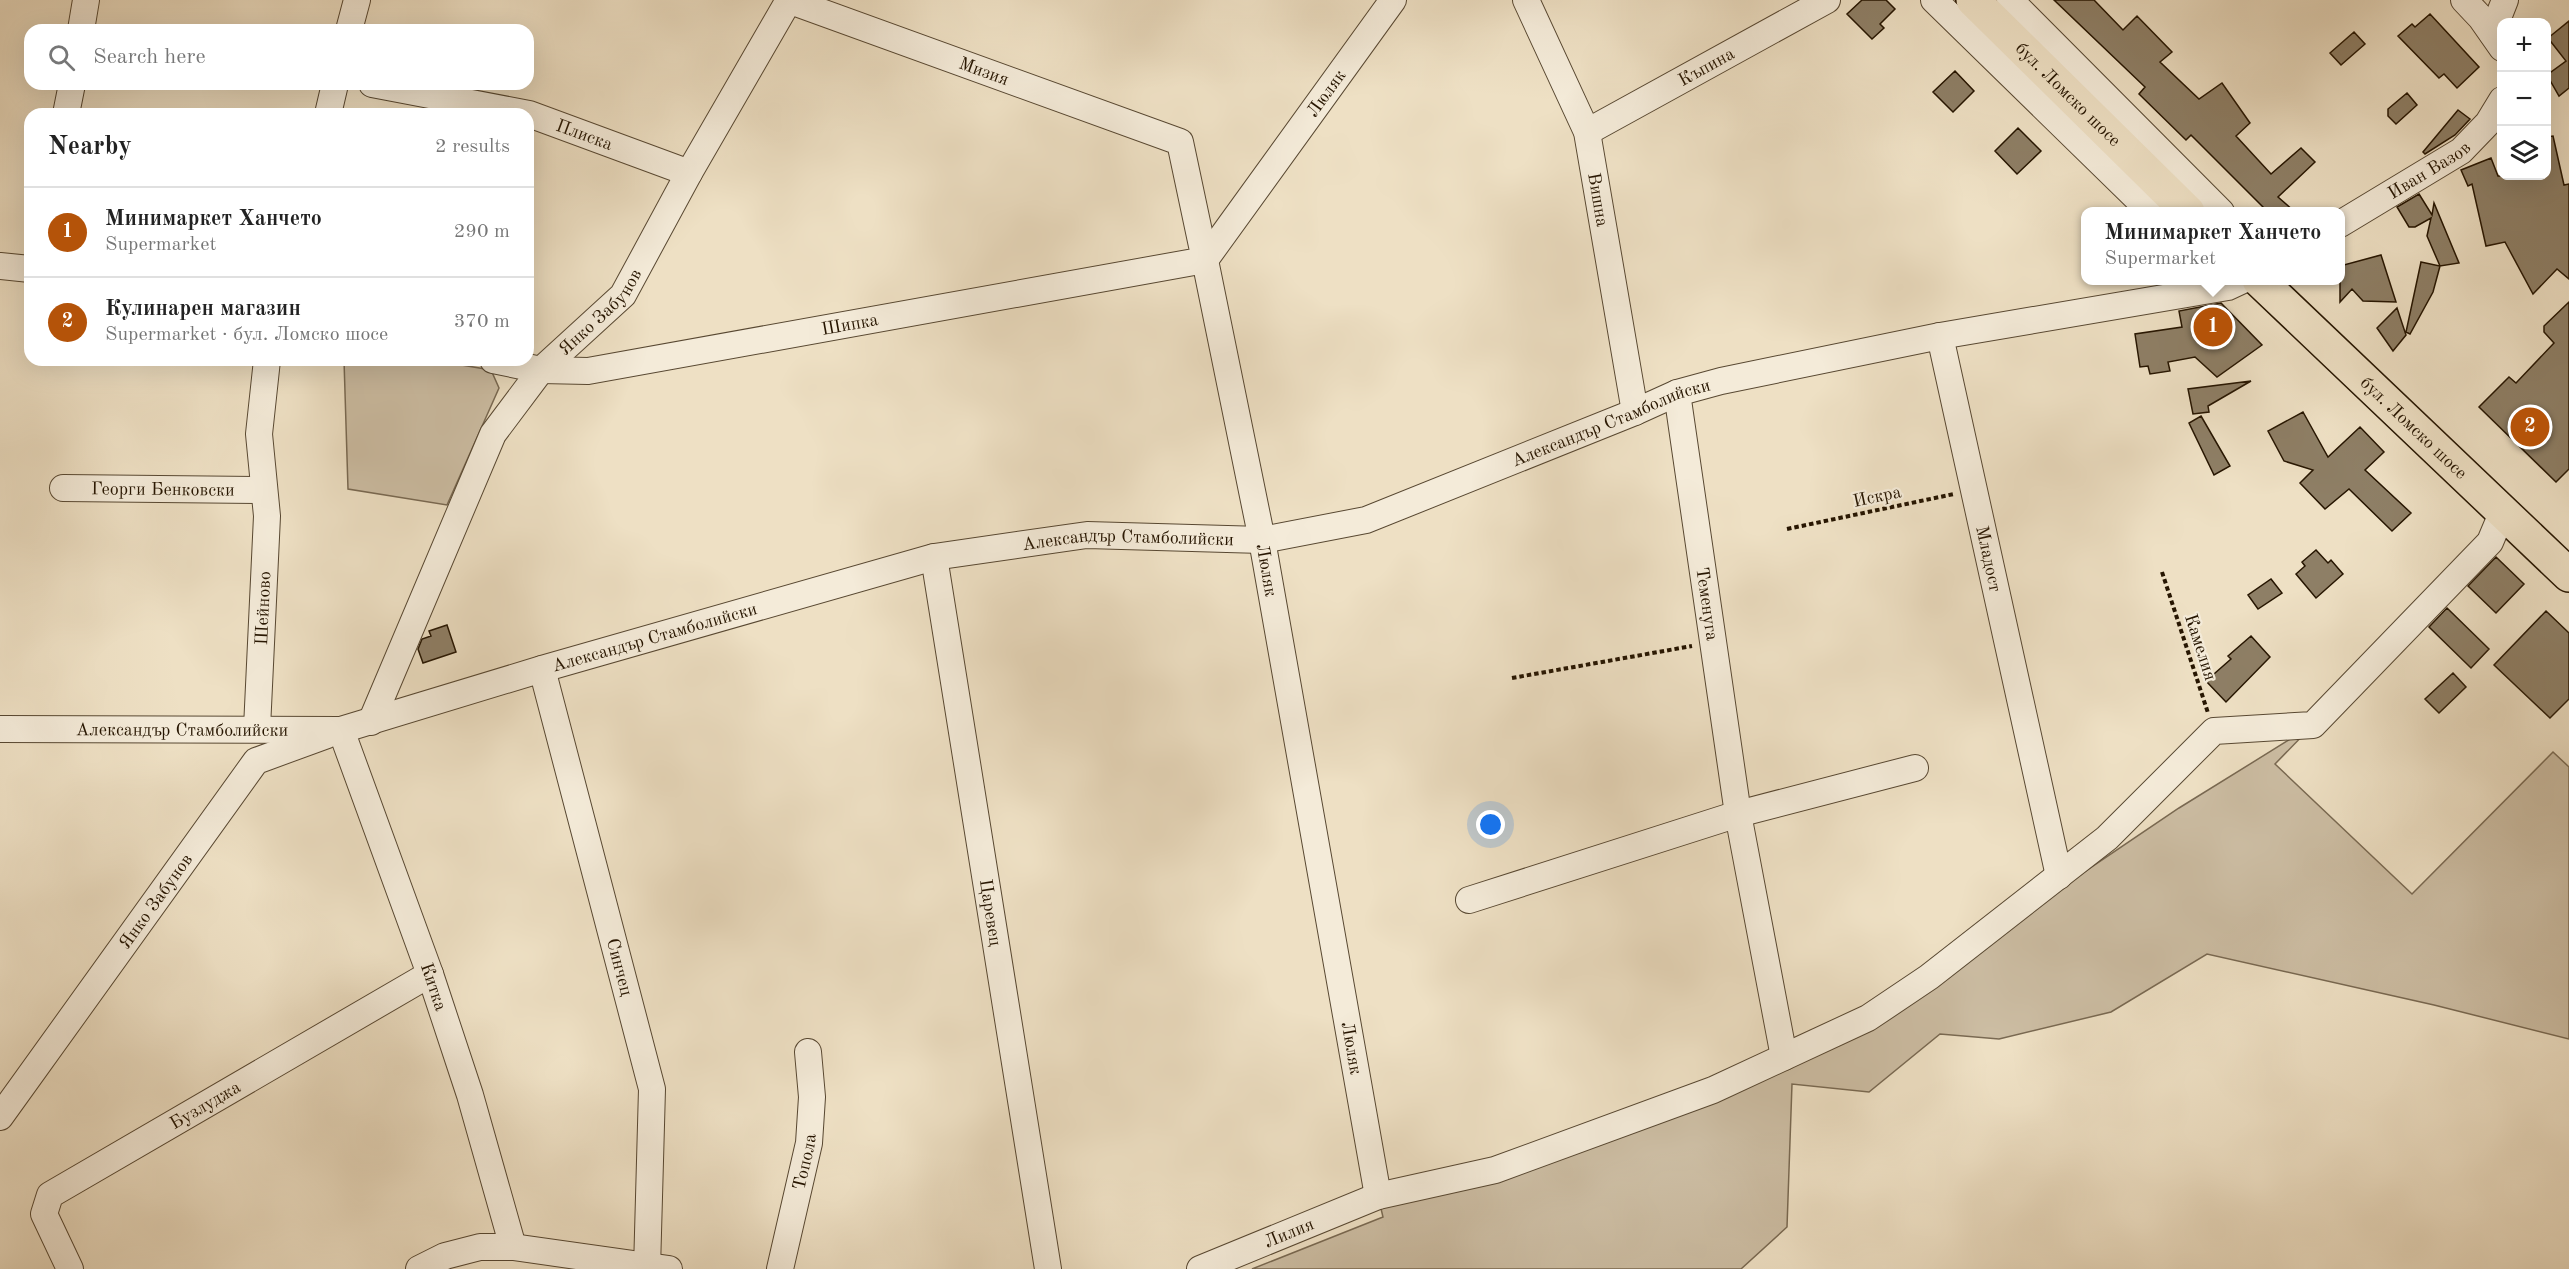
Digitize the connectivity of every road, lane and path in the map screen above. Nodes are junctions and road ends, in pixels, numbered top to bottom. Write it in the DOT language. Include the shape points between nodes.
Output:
graph roads {
  1 [pos="86,0"];
  2 [pos="357,0"];
  3 [pos="789,0"];
  4 [pos="1393,0"];
  5 [pos="1526,0"];
  6 [pos="1827,0"];
  7 [pos="1934,0"];
  8 [pos="1974,0"];
  9 [pos="2010,0"];
  10 [pos="2464,0"];
  11 [pos="2505,0"];
  12 [pos="2501,18"];
  13 [pos="82,24"];
  14 [pos="351,24"];
  15 [pos="2497,41"];
  16 [pos="71,90"];
  17 [pos="334,90"];
  18 [pos="403,90"];
  19 [pos="67,108"];
  20 [pos="329,108"];
  21 [pos="498,108"];
  22 [pos="2497,108"];
  23 [pos="534,116"];
  24 [pos="1587,132"];
  25 [pos="689,173"];
  26 [pos="2146,207"];
  27 [pos="2183,207"];
  28 [pos="2216,207"];
  29 [pos="2345,221"];
  30 [pos="1205,260"];
  31 [pos="0,266"];
  32 [pos="24,268"];
  33 [pos="2221,285"];
  34 [pos="2241,285"];
  35 [pos="1940,336"];
  36 [pos="266,366"];
  37 [pos="522,366"];
  38 [pos="541,370"];
  39 [pos="1677,393"];
  40 [pos="1635,412"];
  41 [pos="63,488"];
  42 [pos="264,490"];
  43 [pos="1972,490"];
  44 [pos="2503,511"];
  45 [pos="1787,529"];
  46 [pos="1262,540"];
  47 [pos="934,557"];
  48 [pos="2162,572"];
  49 [pos="2569,575"];
  50 [pos="1713,643"];
  51 [pos="542,669"];
  52 [pos="1512,678"];
  53 [pos="371,722"];
  54 [pos="257,728"];
  55 [pos="0,729"];
  56 [pos="341,729"];
  57 [pos="2214,731"];
  58 [pos="1915,768"];
  59 [pos="1738,814"];
  60 [pos="2059,876"];
  61 [pos="1469,900"];
  62 [pos="430,974"];
  63 [pos="808,1052"];
  64 [pos="1784,1057"];
  65 [pos="0,1117"];
  66 [pos="1378,1196"];
  67 [pos="513,1247"];
  68 [pos="654,1268"];
  69 [pos="70,1269"];
  70 [pos="419,1269"];
  71 [pos="780,1269"];
  72 [pos="1048,1269"];
  73 [pos="1200,1269"];
  1 -- 13 [label="street"];
  2 -- 14 [label="street"];
  3 -- 25 [label="street, Янко Забунов"];
  3 -- 30 [label="street, Мизия" via="1180,142"];
  4 -- 30 [label="street, Люляк"];
  5 -- 24 [label="street, Вишна"];
  6 -- 24 [label="street, Къпина"];
  7 -- 26 [label="street"];
  8 -- 27 [label="main road, бул. Ломско шосе"];
  9 -- 28 [label="street"];
  10 -- 15 [label="street"];
  11 -- 12 [label="street"];
  16 -- 19 [label="street"];
  17 -- 20 [label="street"];
  18 -- 21 [label="street, Плиска"];
  22 -- 29 [label="street, Иван Вазов" via="2461,151"];
  23 -- 25 [label="street, Плиска"];
  24 -- 40 [label="street, Вишна"];
  25 -- 38 [label="street, Янко Забунов" via="623,295"];
  30 -- 38 [label="street, Шипка" via="651,361 588,371"];
  30 -- 46 [label="street, Люляк"];
  31 -- 32 [label="street"];
  33 -- 35 [label="street, Александър Стамболийски"];
  34 -- 44 [label="main road, бул. Ломско шосе"];
  35 -- 39 [label="street, Александър Стамболийски"];
  35 -- 43 [label="street, Младост"];
  36 -- 42 [label="street, Шейново" via="259,434"];
  37 -- 38 [label="street, Шипка"];
  38 -- 53 [label="street, Янко Забунов" via="493,434"];
  39 -- 40 [label="street, Александър Стамболийски"];
  39 -- 50 [label="street, Теменуга"];
  40 -- 46 [label="street, Александър Стамболийски" via="1366,520"];
  41 -- 42 [label="street, Георги Бенковски"];
  42 -- 54 [label="street, Шейново" via="267,516"];
  43 -- 45 [label="path, Искра"];
  43 -- 60 [label="street, Младост"];
  44 -- 49 [label="main road, бул. Ломско шосе"];
  44 -- 57 [label="street" via="2490,543 2313,725"];
  46 -- 47 [label="street, Александър Стамболийски" via="1087,536"];
  46 -- 66 [label="street, Люляк"];
  47 -- 51 [label="street, Александър Стамболийски"];
  47 -- 72 [label="street, Царевец"];
  48 -- 57 [label="path, Камелия"];
  50 -- 52 [label="path"];
  50 -- 59 [label="street, Теменуга"];
  51 -- 53 [label="street, Александър Стамболийски"];
  51 -- 68 [label="street, Синчец" via="652,1089"];
  53 -- 56 [label="street, Александър Стамболийски"];
  54 -- 55 [label="street, Александър Стамболийски"];
  54 -- 56 [label="street, Александър Стамболийски"];
  56 -- 62 [label="street, Китка"];
  56 -- 65 [label="street, Янко Забунов" via="256,760"];
  57 -- 60 [label="street, Лилия" via="2107,838"];
  58 -- 59 [label="street"];
  59 -- 61 [label="street"];
  59 -- 64 [label="street, Теменуга"];
  60 -- 64 [label="street, Лилия" via="1929,977 1868,1018"];
  62 -- 67 [label="street, Китка" via="470,1095"];
  62 -- 69 [label="street, Бузлуджа" via="50,1196 44,1214"];
  63 -- 71 [label="street, Топола" via="812,1097 808,1143"];
  64 -- 66 [label="street, Лилия" via="1713,1090 1495,1170"];
  66 -- 73 [label="street, Лилия"];
  67 -- 68 [label="street"];
  67 -- 70 [label="street" via="465,1249"];
}
